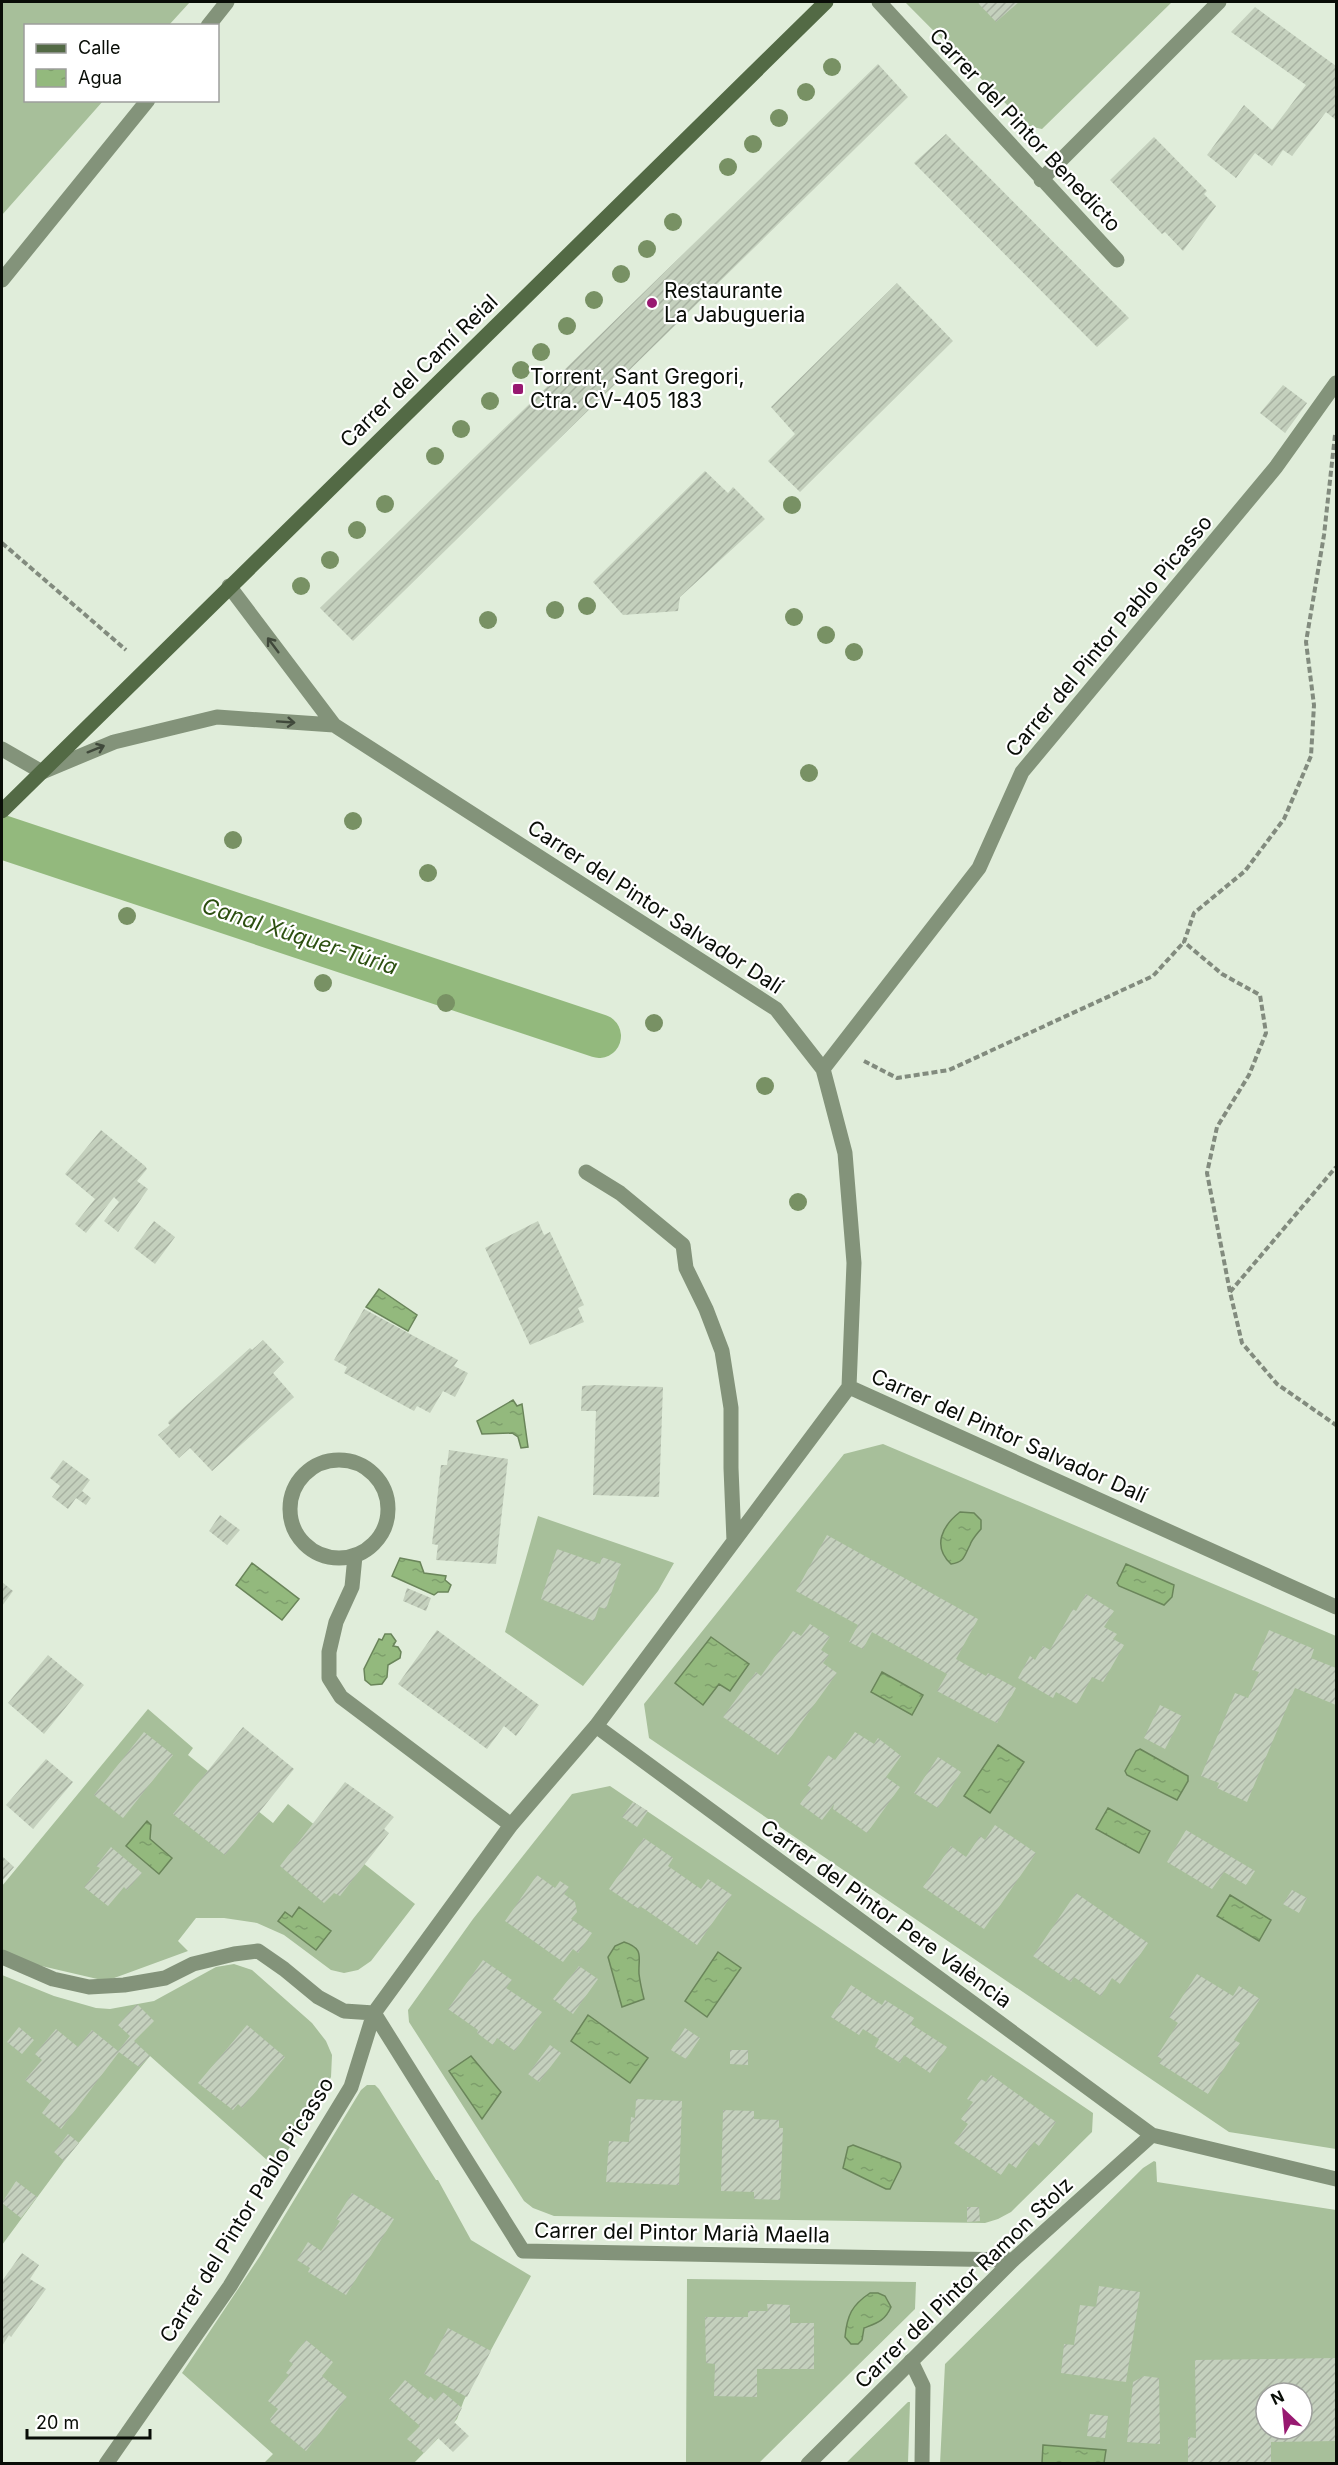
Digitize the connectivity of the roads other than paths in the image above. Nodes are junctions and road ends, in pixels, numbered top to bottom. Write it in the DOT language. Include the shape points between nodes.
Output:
graph roads {
  1 [pos="227,2"];
  2 [pos="826,2"];
  3 [pos="879,2"];
  4 [pos="1219,2"];
  5 [pos="210,24"];
  6 [pos="146,102"];
  7 [pos="1041,180"];
  8 [pos="1117,260"];
  9 [pos="2,280"];
  10 [pos="1336,383"];
  11 [pos="230,586"];
  12 [pos="334,725"];
  13 [pos="2,749"];
  14 [pos="42,772"];
  15 [pos="2,811"];
  16 [pos="824,1069"];
  17 [pos="586,1172"];
  18 [pos="849,1387"];
  19 [pos="734,1541"];
  20 [pos="356,1556"];
  21 [pos="1336,1607"];
  22 [pos="596,1726"];
  23 [pos="511,1825"];
  24 [pos="2,1957"];
  25 [pos="374,2013"];
  26 [pos="1152,2135"];
  27 [pos="1336,2179"];
  28 [pos="1013,2260"];
  29 [pos="911,2361"];
  30 [pos="106,2463"];
  31 [pos="808,2463"];
  32 [pos="922,2463"];
  1 -- 5 [label="street"];
  2 -- 11 [label="main road, Carrer del Camí Reial"];
  3 -- 7 [label="street, Carrer del Pintor Benedicto"];
  4 -- 7 [label="street"];
  6 -- 9 [label="street"];
  7 -- 8 [label="street, Carrer del Pintor Benedicto"];
  10 -- 16 [label="street, Carrer del Pintor Pablo Picasso" via="1276,467 1022,772 979,868"];
  12 -- 11 [label="street, Carrer del Pintor Salvador Dalí, one-way"];
  11 -- 14 [label="main road, Carrer del Camí Reial"];
  14 -- 12 [label="street, Carrer del Pintor Salvador Dalí, one-way" via="114,742 217,717"];
  12 -- 16 [label="street, Carrer del Pintor Salvador Dalí" via="776,1009"];
  13 -- 14 [label="street"];
  14 -- 15 [label="main road, Carrer del Camí Reial"];
  16 -- 18 [label="street, Carrer del Pintor Salvador Dalí" via="845,1153 854,1252"];
  17 -- 19 [label="street" via="620,1193 683,1245 686,1268 722,1351 731,1408"];
  18 -- 19 [label="street, Carrer del Pintor Pablo Picasso"];
  18 -- 21 [label="street, Carrer del Pintor Salvador Dalí"];
  19 -- 22 [label="street, Carrer del Pintor Pablo Picasso"];
  20 -- 20 [label="street" via="368,1550 385,1529 388,1500 374,1473 351,1460 324,1461 304,1473 294,1487 289,1517 297,1536 314,1552 338,1559"];
  20 -- 23 [label="street" via="352,1587 336,1622 329,1652 329,1678 341,1698"];
  22 -- 23 [label="street, Carrer del Pintor Pablo Picasso"];
  22 -- 26 [label="street, Carrer del Pintor Pere València"];
  23 -- 25 [label="street, Carrer del Pintor Pablo Picasso"];
  24 -- 25 [label="street" via="53,1979 89,1987 165,1978 193,1964 258,1951 318,1997 344,2011"];
  25 -- 28 [label="street, Carrer del Pintor Marià Maella" via="523,2251"];
  25 -- 30 [label="street, Carrer del Pintor Pablo Picasso" via="351,2087 230,2286"];
  26 -- 27 [label="street"];
  26 -- 28 [label="street, Carrer del Pintor Ramon Stolz"];
  28 -- 29 [label="street, Carrer del Pintor Ramon Stolz"];
  29 -- 31 [label="street, Carrer del Pintor Ramon Stolz"];
  29 -- 32 [label="street" via="923,2386"];
}
